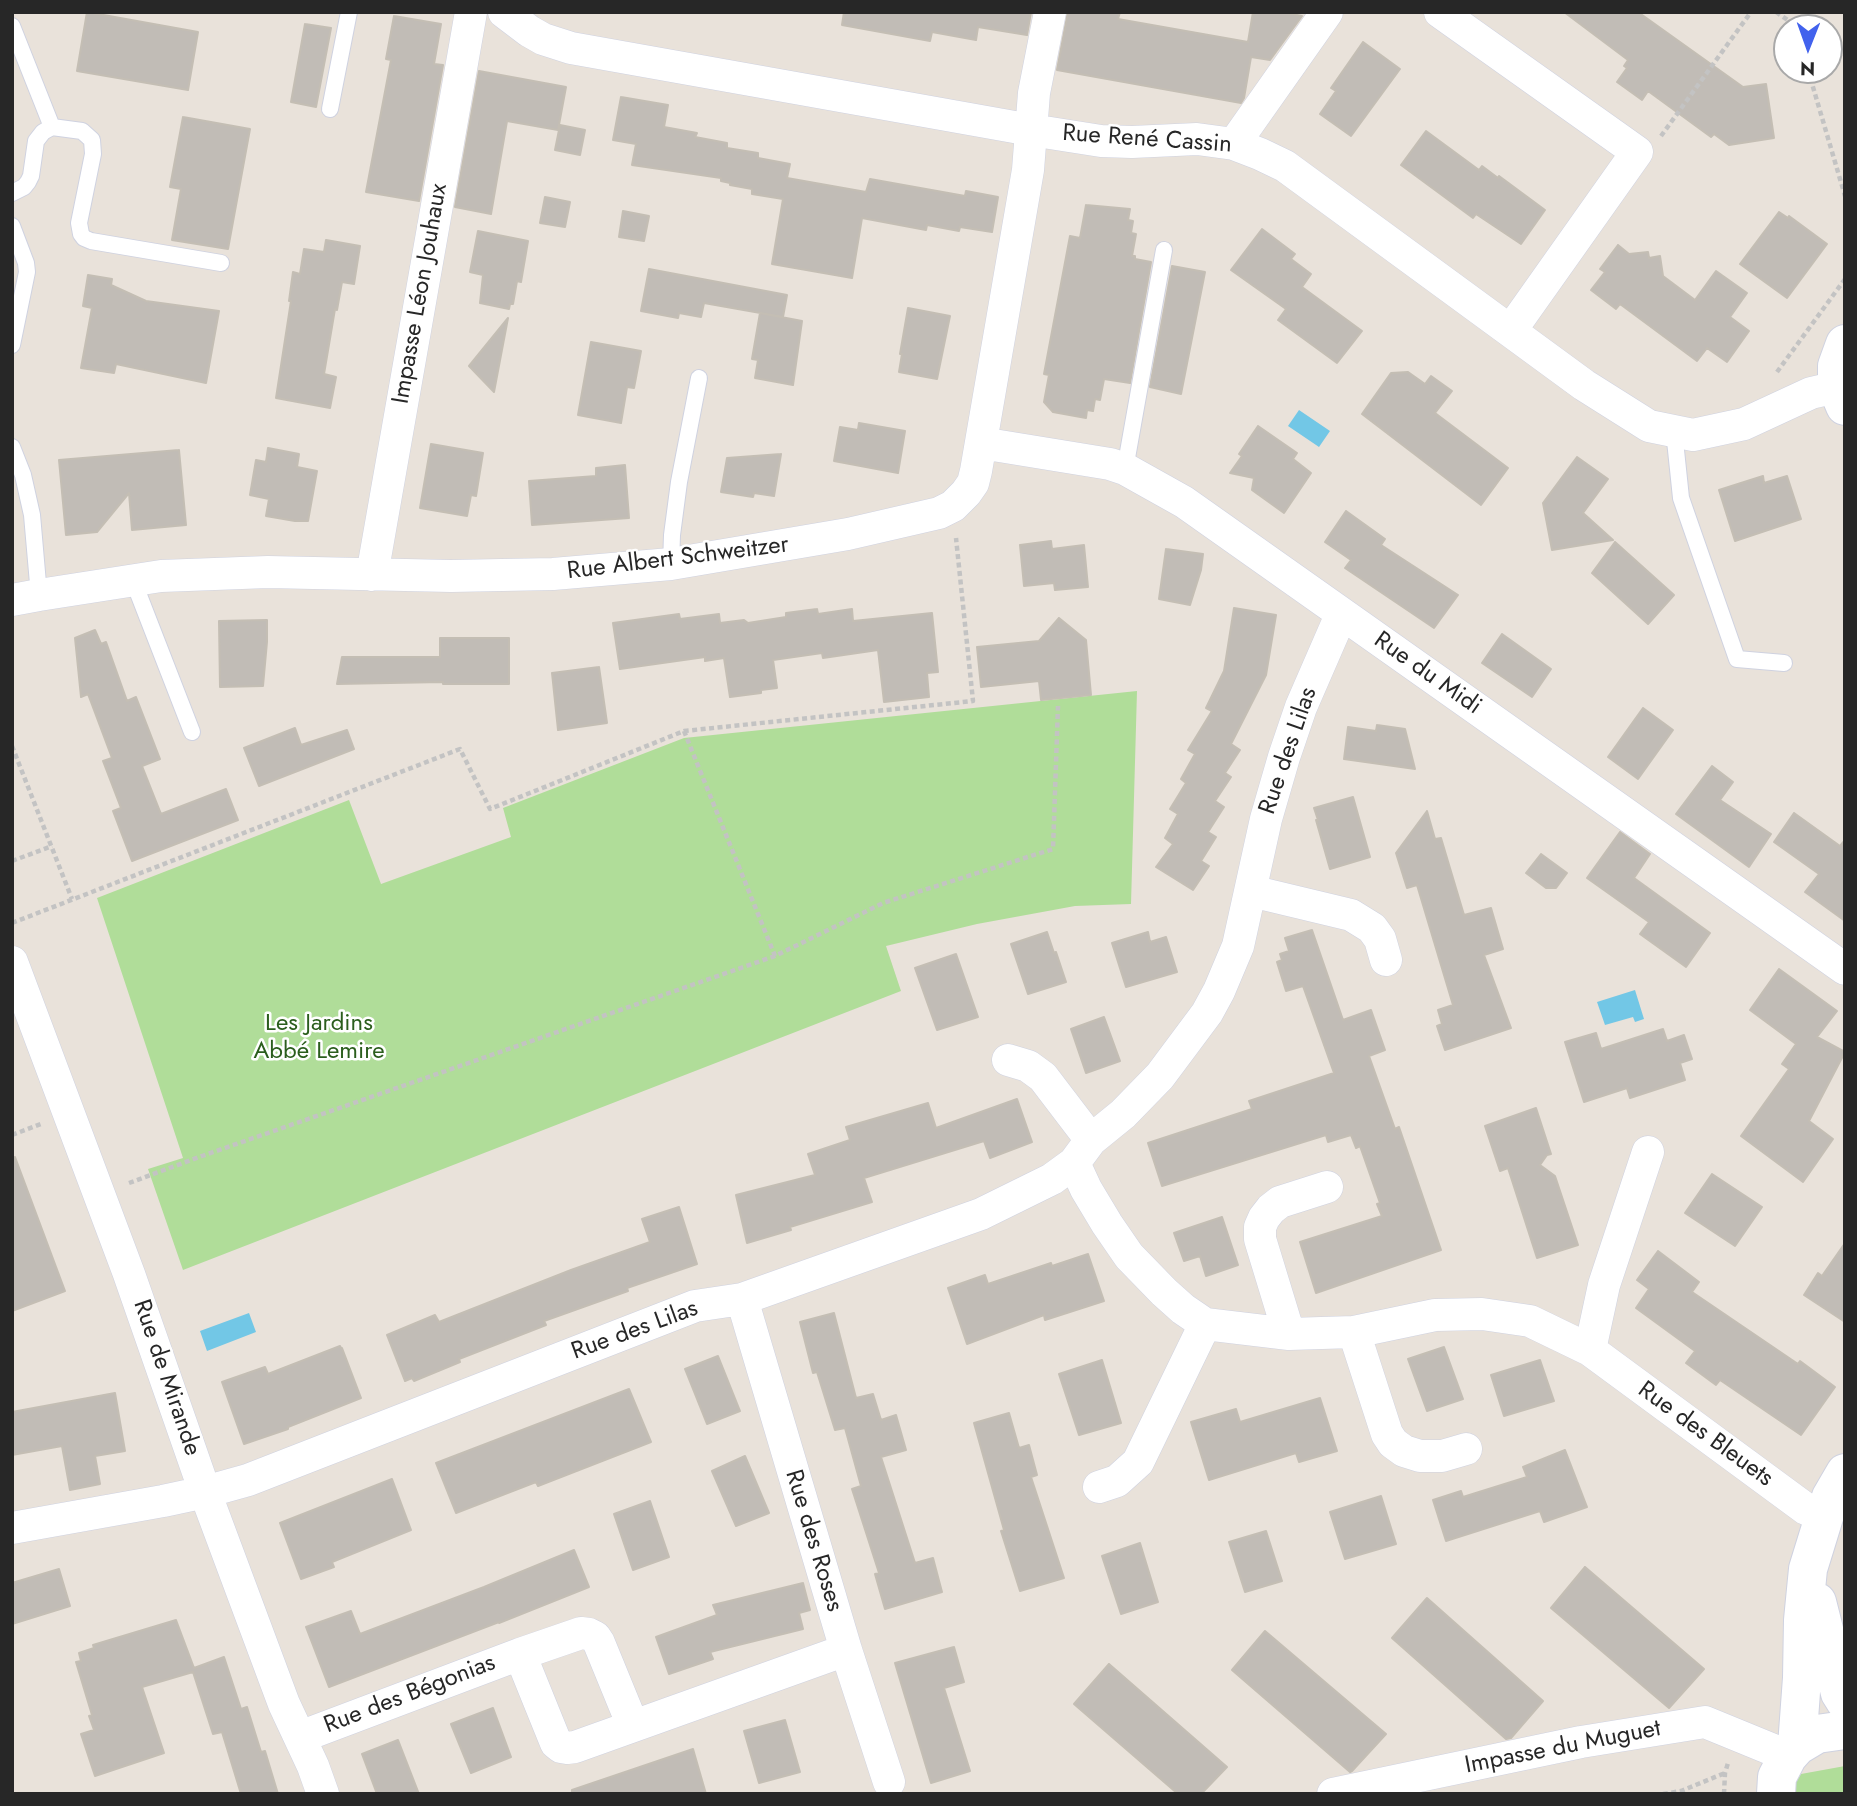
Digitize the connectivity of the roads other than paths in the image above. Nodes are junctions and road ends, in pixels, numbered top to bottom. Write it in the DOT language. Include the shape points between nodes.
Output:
graph roads {
  1 [pos="349,12"];
  2 [pos="471,12"];
  3 [pos="504,12"];
  4 [pos="1050,12"];
  5 [pos="1327,12"];
  6 [pos="1440,12"];
  7 [pos="12,26"];
  8 [pos="330,109"];
  9 [pos="52,127"];
  10 [pos="1031,130"];
  11 [pos="1234,144"];
  12 [pos="12,193"];
  13 [pos="12,226"];
  14 [pos="1164,250"];
  15 [pos="220,263"];
  16 [pos="1510,330"];
  17 [pos="1845,344"];
  18 [pos="12,345"];
  19 [pos="699,378"];
  20 [pos="1841,396"];
  21 [pos="1674,431"];
  22 [pos="981,443"];
  23 [pos="12,447"];
  24 [pos="1125,469"];
  25 [pos="671,564"];
  26 [pos="372,575"];
  27 [pos="133,580"];
  28 [pos="26,597"];
  29 [pos="1341,615"];
  30 [pos="1784,663"];
  31 [pos="192,732"];
  32 [pos="1251,891"];
  33 [pos="1386,960"];
  34 [pos="12,962"];
  35 [pos="1845,969"];
  36 [pos="1008,1060"];
  37 [pos="1083,1152"];
  38 [pos="1648,1152"];
  39 [pos="1327,1187"];
  40 [pos="742,1299"];
  41 [pos="1205,1324"];
  42 [pos="1354,1332"];
  43 [pos="1289,1334"];
  44 [pos="1590,1350"];
  45 [pos="1466,1449"];
  46 [pos="1845,1473"];
  47 [pos="1099,1487"];
  48 [pos="205,1492"];
  49 [pos="1824,1517"];
  50 [pos="12,1528"];
  51 [pos="1808,1569"];
  52 [pos="846,1650"];
  53 [pos="520,1654"];
  54 [pos="1845,1701"];
  55 [pos="633,1726"];
  56 [pos="1845,1730"];
  57 [pos="300,1737"];
  58 [pos="1768,1773"];
  59 [pos="889,1782"];
  60 [pos="323,1794"];
  61 [pos="1333,1794"];
  1 -- 8 [label="lane"];
  2 -- 26 [label="street, Impasse Léon Jouhaux"];
  3 -- 10 [label="street, Rue René Cassin" via="543,39 571,48"];
  4 -- 10 [label="street"];
  5 -- 11 [label="street"];
  6 -- 16 [label="street" via="1637,152"];
  7 -- 9 [label="lane"];
  9 -- 12 [label="lane" via="36,141 28,182"];
  9 -- 15 [label="lane" via="82,131 94,146 79,223 84,238"];
  10 -- 11 [label="street, Rue René Cassin" via="1109,141 1197,139"];
  10 -- 22 [label="street"];
  11 -- 16 [label="street, Rue René Cassin" via="1285,166"];
  13 -- 18 [label="lane" via="27,272"];
  14 -- 24 [label="lane"];
  16 -- 21 [label="street, Rue René Cassin" via="1649,426"];
  17 -- 20 [label="main road" via="1837,366"];
  19 -- 25 [label="lane" via="678,482"];
  20 -- 21 [label="street, Rue René Cassin" via="1811,393 1744,424 1693,435"];
  21 -- 30 [label="lane" via="1681,498 1737,659"];
  22 -- 24 [label="street, Rue du Midi"];
  22 -- 25 [label="street, Rue Albert Schweitzer" via="972,483 953,506 940,513"];
  23 -- 28 [label="lane" via="32,515"];
  24 -- 29 [label="street, Rue du Midi" via="1184,502"];
  25 -- 26 [label="street, Rue Albert Schweitzer" via="552,574"];
  26 -- 27 [label="street, Rue Albert Schweitzer" via="268,572"];
  27 -- 28 [label="street, Rue Albert Schweitzer"];
  27 -- 31 [label="lane"];
  29 -- 32 [label="street, Rue des Lilas" via="1283,757"];
  29 -- 35 [label="street, Rue du Midi"];
  32 -- 33 [label="street" via="1351,915 1372,928"];
  32 -- 37 [label="street, Rue des Lilas" via="1238,946 1207,1013 1160,1076"];
  34 -- 48 [label="street, Rue de Mirande"];
  36 -- 37 [label="street" via="1043,1077"];
  37 -- 40 [label="street, Rue des Lilas" via="1052,1179 981,1214"];
  37 -- 41 [label="street" via="1086,1189 1129,1256"];
  38 -- 44 [label="street" via="1604,1285"];
  39 -- 43 [label="street" via="1280,1202 1270,1209 1261,1227 1260,1239"];
  40 -- 48 [label="street, Rue des Lilas" via="695,1306 248,1480"];
  40 -- 52 [label="street, Rue des Roses"];
  41 -- 43 [label="street, Rue des Bleuets"];
  41 -- 47 [label="street" via="1139,1462 1117,1481"];
  42 -- 43 [label="street, Rue des Bleuets"];
  42 -- 44 [label="street, Rue des Bleuets" via="1435,1315 1482,1314 1530,1321"];
  42 -- 45 [label="street" via="1393,1443 1420,1456"];
  44 -- 49 [label="street, Rue des Bleuets" via="1806,1510"];
  46 -- 49 [label="main road"];
  48 -- 50 [label="street, Rue des Lilas"];
  48 -- 57 [label="street, Rue de Mirande"];
  49 -- 51 [label="main road"];
  51 -- 54 [label="main road"];
  51 -- 58 [label="main road" via="1802,1678"];
  52 -- 55 [label="street, Rue des Bégonias"];
  52 -- 59 [label="street, Rue des Roses"];
  53 -- 55 [label="street, Rue des Bégonias" via="581,1633 595,1637"];
  53 -- 55 [label="street, Rue des Bégonias" via="561,1747 575,1747"];
  53 -- 57 [label="street, Rue des Bégonias"];
  56 -- 58 [label="main road" via="1817,1734"];
  57 -- 60 [label="street, Rue de Mirande"];
  58 -- 61 [label="street, Impasse du Muguet" via="1705,1722 1581,1742"];
}
